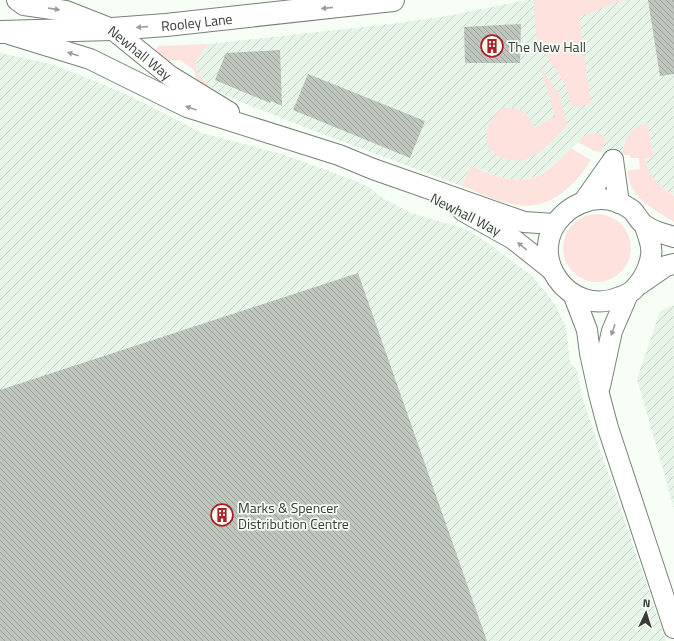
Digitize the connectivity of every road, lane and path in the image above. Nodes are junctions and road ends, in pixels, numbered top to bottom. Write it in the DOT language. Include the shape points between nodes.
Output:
graph roads {
  1 [pos="17,0"];
  2 [pos="393,0"];
  3 [pos="112,29"];
  4 [pos="1,32"];
  5 [pos="255,128"];
  6 [pos="373,169"];
  7 [pos="584,201"];
  8 [pos="619,203"];
  9 [pos="554,224"];
  10 [pos="645,226"];
  11 [pos="674,237"];
  12 [pos="674,264"];
  13 [pos="552,270"];
  14 [pos="632,290"];
  15 [pos="574,296"];
  16 [pos="599,394"];
  17 [pos="674,628"];
  1 -- 3 [label="street, Newhall Way, one-way" via="24,4 66,11"];
  2 -- 3 [label="highway, Rooley Lane, one-way"];
  3 -- 4 [label="highway, Rooley Lane"];
  3 -- 5 [label="street, Newhall Way" via="170,76"];
  5 -- 4 [label="street, Newhall Way, one-way" via="187,107 90,59"];
  5 -- 6 [label="street, Newhall Way" via="339,155"];
  6 -- 9 [label="street, Newhall Way" via="524,222"];
  13 -- 6 [label="street, Newhall Way, one-way" via="513,239 483,221"];
  7 -- 8 [label="street, Newhall Way" via="601,199"];
  7 -- 8 [label="street" via="613,160"];
  7 -- 9 [label="street, Newhall Way" via="568,210"];
  8 -- 10 [label="street, Newhall Way" via="632,210"];
  9 -- 13 [label="street, Newhall Way" via="548,243"];
  10 -- 11 [label="street"];
  10 -- 14 [label="street, Newhall Way" via="651,247 649,266"];
  12 -- 14 [label="street, Newhall Way" via="666,266"];
  13 -- 15 [label="street, Newhall Way" via="558,281"];
  14 -- 15 [label="street, Newhall Way" via="603,302"];
  14 -- 16 [label="street, one-way" via="612,332"];
  15 -- 16 [label="street" via="587,330"];
  16 -- 17 [label="street"];
}
